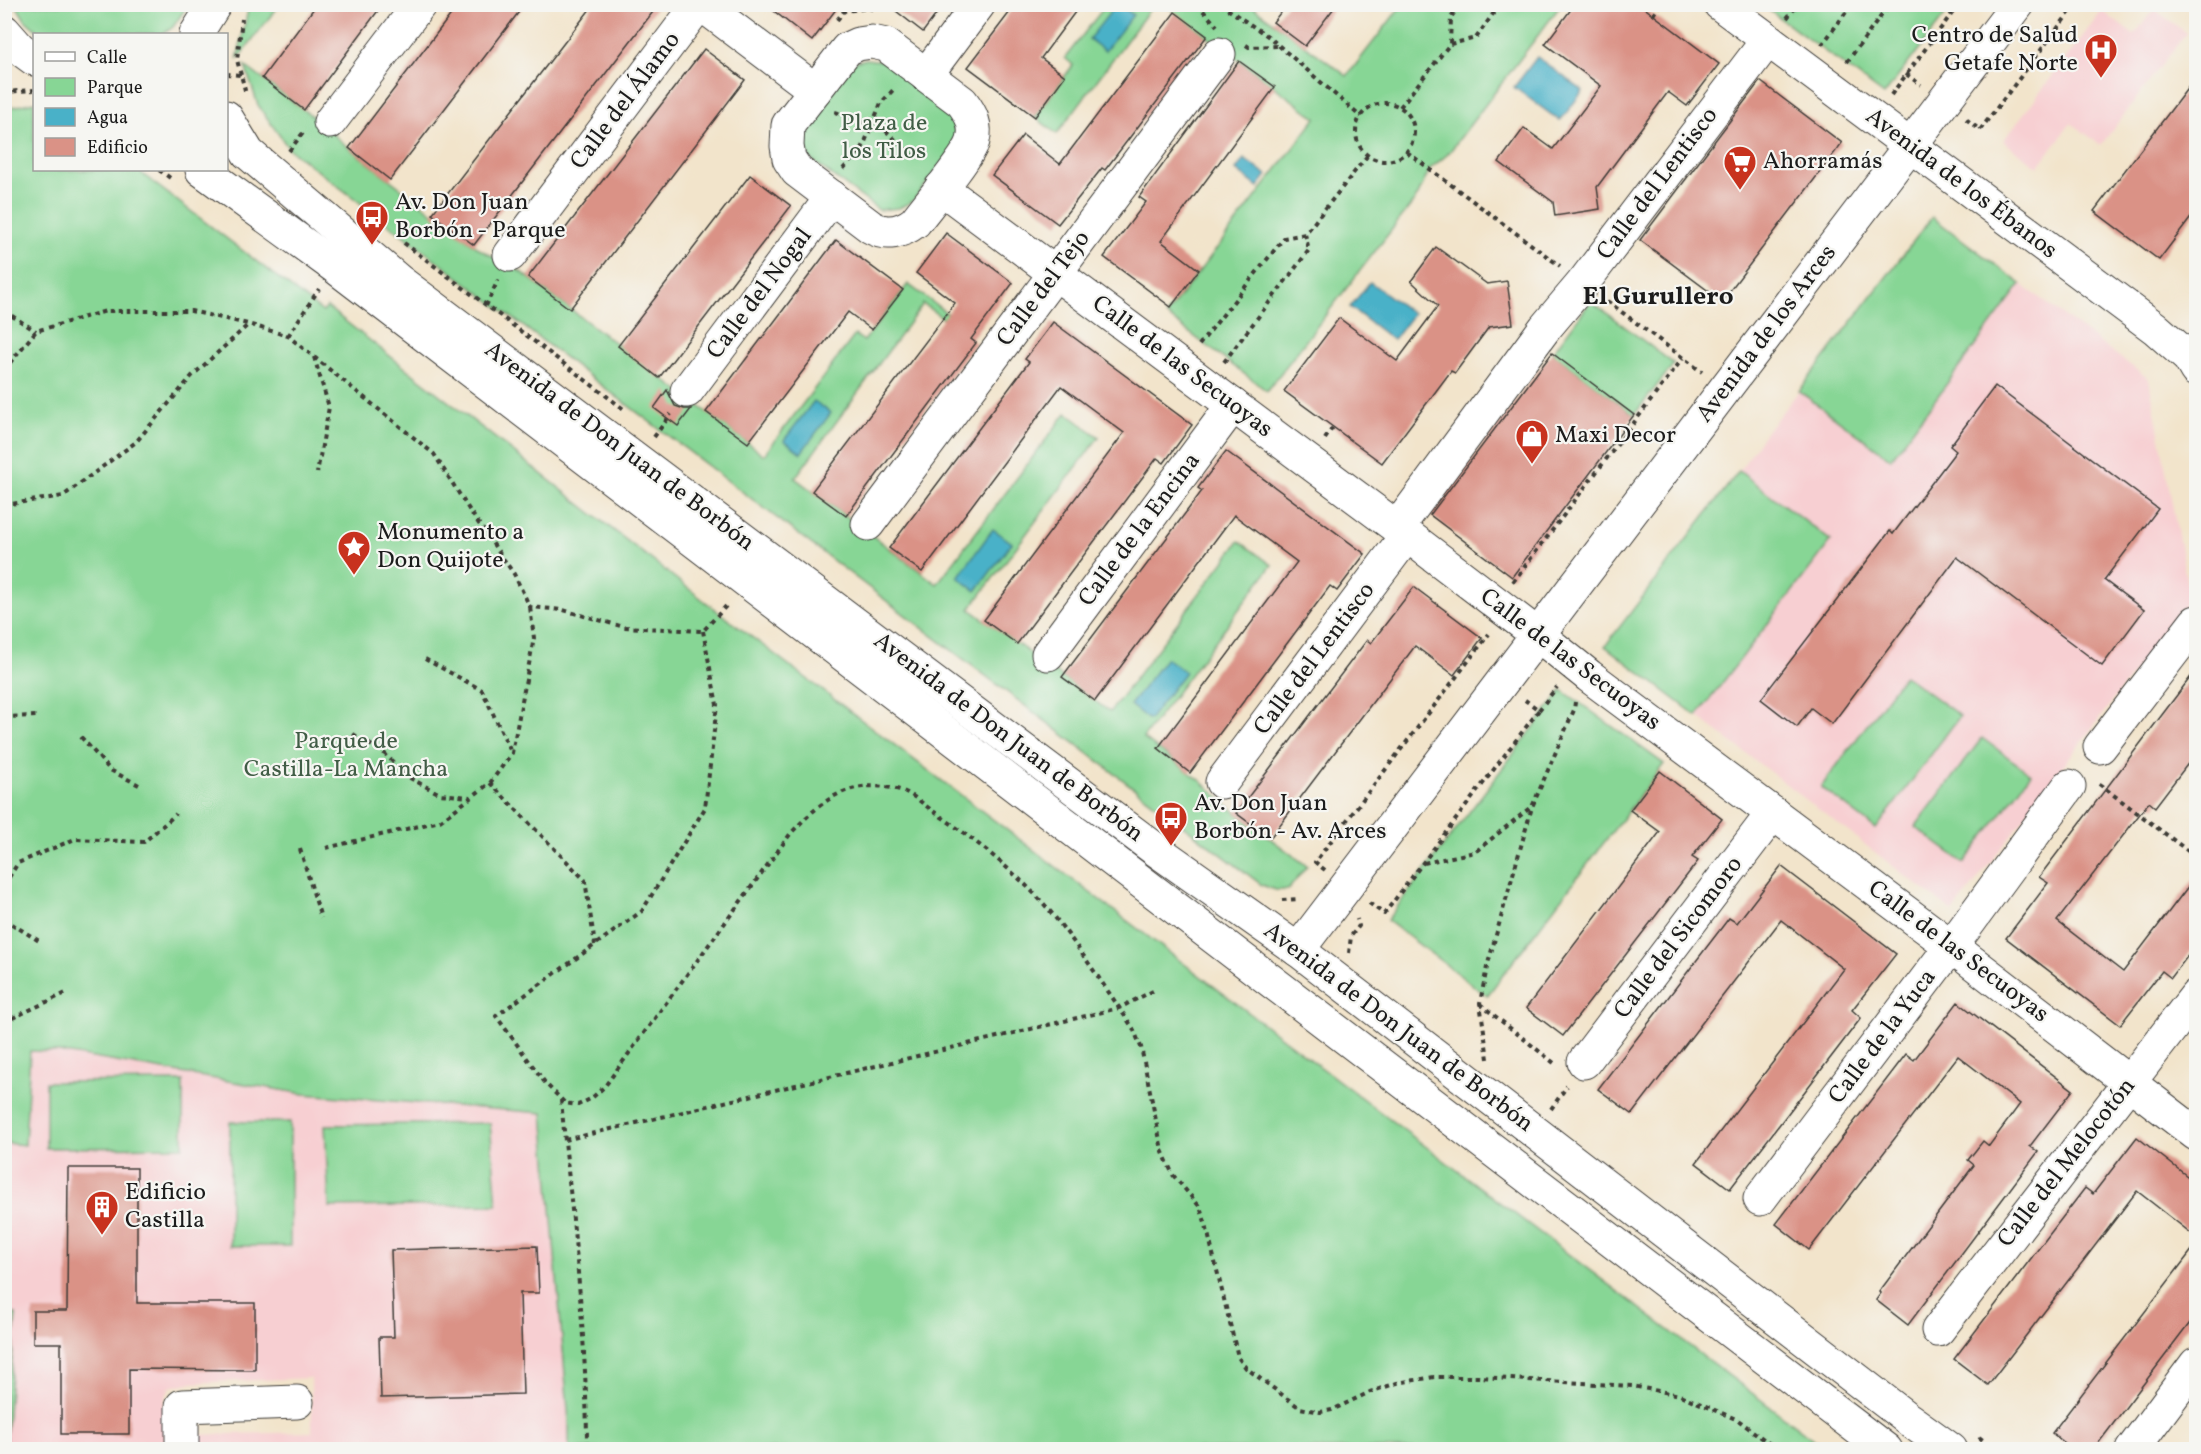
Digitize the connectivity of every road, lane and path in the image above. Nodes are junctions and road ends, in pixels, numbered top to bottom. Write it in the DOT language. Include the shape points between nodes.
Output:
graph roads {
  1 [pos="420,4"];
  2 [pos="700,4"];
  3 [pos="979,4"];
  4 [pos="1220,4"];
  5 [pos="1461,4"];
  6 [pos="1500,4"];
  7 [pos="1660,4"];
  8 [pos="1720,4"];
  9 [pos="1852,4"];
  10 [pos="1890,4"];
  11 [pos="1959,4"];
  12 [pos="2018,4"];
  13 [pos="879,15"];
  14 [pos="1653,15"];
  15 [pos="221,16"];
  16 [pos="830,29"];
  17 [pos="197,33"];
  18 [pos="227,33"];
  19 [pos="228,35"];
  20 [pos="1767,41"];
  21 [pos="1450,44"];
  22 [pos="1817,52"];
  23 [pos="1219,54"];
  24 [pos="1844,66"];
  25 [pos="919,70"];
  26 [pos="240,75"];
  27 [pos="33,91"];
  28 [pos="4,92"];
  29 [pos="822,100"];
  30 [pos="1885,103"];
  31 [pos="1400,107"];
  32 [pos="1361,117"];
  33 [pos="228,120"];
  34 [pos="330,122"];
  35 [pos="873,124"];
  36 [pos="1910,145"];
  37 [pos="1368,155"];
  38 [pos="203,171"];
  39 [pos="937,174"];
  40 [pos="825,192"];
  41 [pos="1305,234"];
  42 [pos="510,255"];
  43 [pos="334,266"];
  44 [pos="1056,273"];
  45 [pos="4,311"];
  46 [pos="248,324"];
  47 [pos="36,331"];
  48 [pos="466,331"];
  49 [pos="288,336"];
  50 [pos="314,356"];
  51 [pos="1683,358"];
  52 [pos="4,370"];
  53 [pos="2196,370"];
  54 [pos="1194,376"];
  55 [pos="687,391"];
  56 [pos="1233,405"];
  57 [pos="637,460"];
  58 [pos="317,473"];
  59 [pos="4,505"];
  60 [pos="868,524"];
  61 [pos="1402,531"];
  62 [pos="1508,589"];
  63 [pos="731,601"];
  64 [pos="530,608"];
  65 [pos="2196,622"];
  66 [pos="704,631"];
  67 [pos="1491,631"];
  68 [pos="1538,634"];
  69 [pos="1048,654"];
  70 [pos="1470,658"];
  71 [pos="425,659"];
  72 [pos="1502,682"];
  73 [pos="1574,710"];
  74 [pos="36,716"];
  75 [pos="4,717"];
  76 [pos="353,734"];
  77 [pos="81,737"];
  78 [pos="2100,747"];
  79 [pos="512,753"];
  80 [pos="1222,782"];
  81 [pos="2080,782"];
  82 [pos="490,783"];
  83 [pos="141,786"];
  84 [pos="471,798"];
  85 [pos="1532,807"];
  86 [pos="1773,813"];
  87 [pos="176,814"];
  88 [pos="326,848"];
  89 [pos="300,849"];
  90 [pos="2196,858"];
  91 [pos="1424,863"];
  92 [pos="1319,880"];
  93 [pos="4,885"];
  94 [pos="1365,900"];
  95 [pos="321,918"];
  96 [pos="4,919"];
  97 [pos="39,941"];
  98 [pos="595,945"];
  99 [pos="1951,946"];
  100 [pos="1298,950"];
  101 [pos="1157,989"];
  102 [pos="66,993"];
  103 [pos="2196,996"];
  104 [pos="1480,1003"];
  105 [pos="1119,1008"];
  106 [pos="4,1022"];
  107 [pos="1489,1068"];
  108 [pos="1576,1068"];
  109 [pos="2129,1083"];
  110 [pos="561,1099"];
  111 [pos="1548,1113"];
  112 [pos="2196,1134"];
  113 [pos="565,1140"];
  114 [pos="1760,1199"];
  115 [pos="1938,1330"];
  116 [pos="2196,1364"];
  117 [pos="297,1401"];
  118 [pos="182,1449"];
  119 [pos="588,1449"];
  120 [pos="1778,1449"];
  121 [pos="1886,1449"];
  122 [pos="1951,1449"];
  123 [pos="2132,1449"];
  1 -- 34 [label="street"];
  2 -- 29 [label="street"];
  2 -- 42 [label="street, Calle del Álamo"];
  3 -- 25 [label="street"];
  4 -- 32 [label="path" via="1269,37"];
  5 -- 21 [label="path" via="1451,17"];
  6 -- 21 [label="path" via="1476,38"];
  7 -- 14 [label="path"];
  8 -- 20 [label="street, Avenida de los Ébanos"];
  9 -- 22 [label="path"];
  10 -- 24 [label="path"];
  11 -- 30 [label="path"];
  12 -- 36 [label="street, Avenida de los Arces"];
  13 -- 16 [label="path" via="870,8 844,11"];
  15 -- 17 [label="street"];
  15 -- 18 [label="path"];
  19 -- 26 [label="path"];
  20 -- 36 [label="street, Avenida de los Ébanos"];
  20 -- 61 [label="street, Calle del Lentisco" via="1545,328"];
  21 -- 31 [label="path"];
  23 -- 44 [label="street, Calle del Tejo"];
  25 -- 29 [label="street" via="886,45 858,44 847,49"];
  25 -- 35 [label="path" via="881,103"];
  25 -- 39 [label="street" via="962,102 974,124 971,146"];
  27 -- 28 [label="path"];
  29 -- 35 [label="path"];
  29 -- 40 [label="street" via="788,125 787,146 797,171"];
  31 -- 32 [label="path" via="1374,105"];
  31 -- 37 [label="path" via="1413,123 1412,143 1407,152 1388,161"];
  32 -- 37 [label="path" via="1357,137"];
  33 -- 48 [label="street, Avenida de Don Juan de Borbón" via="248,153 400,282"];
  35 -- 39 [label="path"];
  35 -- 40 [label="path" via="862,149"];
  36 -- 53 [label="street, Avenida de los Ébanos" via="2155,328 2189,358"];
  36 -- 68 [label="street, Avenida de los Arces"];
  37 -- 41 [label="path"];
  38 -- 43 [label="street, Avenida de Don Juan de Borbón"];
  39 -- 40 [label="street" via="915,222 905,230 878,231"];
  39 -- 44 [label="street, Calle de las Secuoyas"];
  40 -- 55 [label="street, Calle del Nogal"];
  41 -- 54 [label="path" via="1284,238"];
  41 -- 54 [label="path" via="1309,250"];
  42 -- 48 [label="path" via="486,305"];
  43 -- 49 [label="path"];
  43 -- 121 [label="street, Avenida de Don Juan de Borbón"];
  44 -- 54 [label="street, Calle de las Secuoyas"];
  44 -- 60 [label="street, Calle del Tejo"];
  45 -- 47 [label="path"];
  46 -- 47 [label="path" via="191,311 106,312"];
  46 -- 49 [label="path"];
  46 -- 59 [label="path" via="192,376 127,449 63,496"];
  47 -- 52 [label="path"];
  48 -- 57 [label="street, Avenida de Don Juan de Borbón"];
  49 -- 50 [label="path"];
  50 -- 58 [label="path" via="329,407"];
  50 -- 64 [label="path" via="434,454 514,574"];
  51 -- 62 [label="path"];
  54 -- 56 [label="street, Calle de las Secuoyas"];
  55 -- 57 [label="path"];
  56 -- 61 [label="street, Calle de las Secuoyas"];
  56 -- 69 [label="street, Calle de la Encina"];
  57 -- 100 [label="street, Avenida de Don Juan de Borbón" via="1155,849"];
  61 -- 68 [label="street, Calle de las Secuoyas"];
  61 -- 80 [label="street, Calle del Lentisco"];
  63 -- 66 [label="path"];
  64 -- 66 [label="path" via="563,610 624,627"];
  64 -- 79 [label="path" via="534,639"];
  65 -- 78 [label="street"];
  66 -- 98 [label="path" via="717,705 705,808 642,911"];
  67 -- 70 [label="path"];
  68 -- 72 [label="street, Avenida de los Arces"];
  68 -- 86 [label="street, Calle de las Secuoyas"];
  70 -- 72 [label="path"];
  70 -- 92 [label="path" via="1315,862 1326,871"];
  71 -- 79 [label="path" via="482,690"];
  72 -- 91 [label="path" via="1539,710"];
  72 -- 100 [label="street, Avenida de los Arces"];
  73 -- 85 [label="path"];
  74 -- 75 [label="path"];
  76 -- 84 [label="path" via="385,754 408,777 440,794"];
  77 -- 83 [label="path" via="110,770"];
  79 -- 82 [label="path"];
  81 -- 90 [label="path"];
  81 -- 99 [label="street, Calle de la Yuca"];
  82 -- 84 [label="path"];
  82 -- 98 [label="path" via="585,880"];
  84 -- 88 [label="path" via="440,821"];
  85 -- 91 [label="path" via="1475,852"];
  85 -- 104 [label="path"];
  86 -- 99 [label="street, Calle de las Secuoyas"];
  86 -- 108 [label="street, Calle del Sicomoro"];
  87 -- 93 [label="path" via="144,842 75,839 18,863"];
  89 -- 95 [label="path"];
  91 -- 94 [label="path" via="1384,914"];
  96 -- 97 [label="path"];
  98 -- 110 [label="path" via="496,1016"];
  99 -- 109 [label="street, Calle de las Secuoyas"];
  99 -- 114 [label="street, Calle de la Yuca"];
  100 -- 122 [label="street, Avenida de Don Juan de Borbón"];
  101 -- 105 [label="path"];
  102 -- 106 [label="path"];
  103 -- 109 [label="street, Calle del Melocotón"];
  104 -- 107 [label="path"];
  104 -- 108 [label="path"];
  105 -- 110 [label="path" via="1035,894 963,832 905,792 865,786 825,801 791,832 605,1086 578,1105"];
  105 -- 113 [label="path"];
  105 -- 120 [label="path" via="1141,1047 1162,1150 1173,1175 1200,1207 1238,1357 1246,1368 1300,1408 1332,1410 1397,1383 1434,1377 1632,1386 1680,1395 1738,1420"];
  108 -- 111 [label="path"];
  109 -- 112 [label="street, Calle de las Secuoyas"];
  109 -- 115 [label="street, Calle del Melocotón"];
  110 -- 113 [label="path"];
  113 -- 119 [label="path" via="576,1238"];
  116 -- 123 [label="street"];
  117 -- 118 [label="street" via="182,1406"];
}
